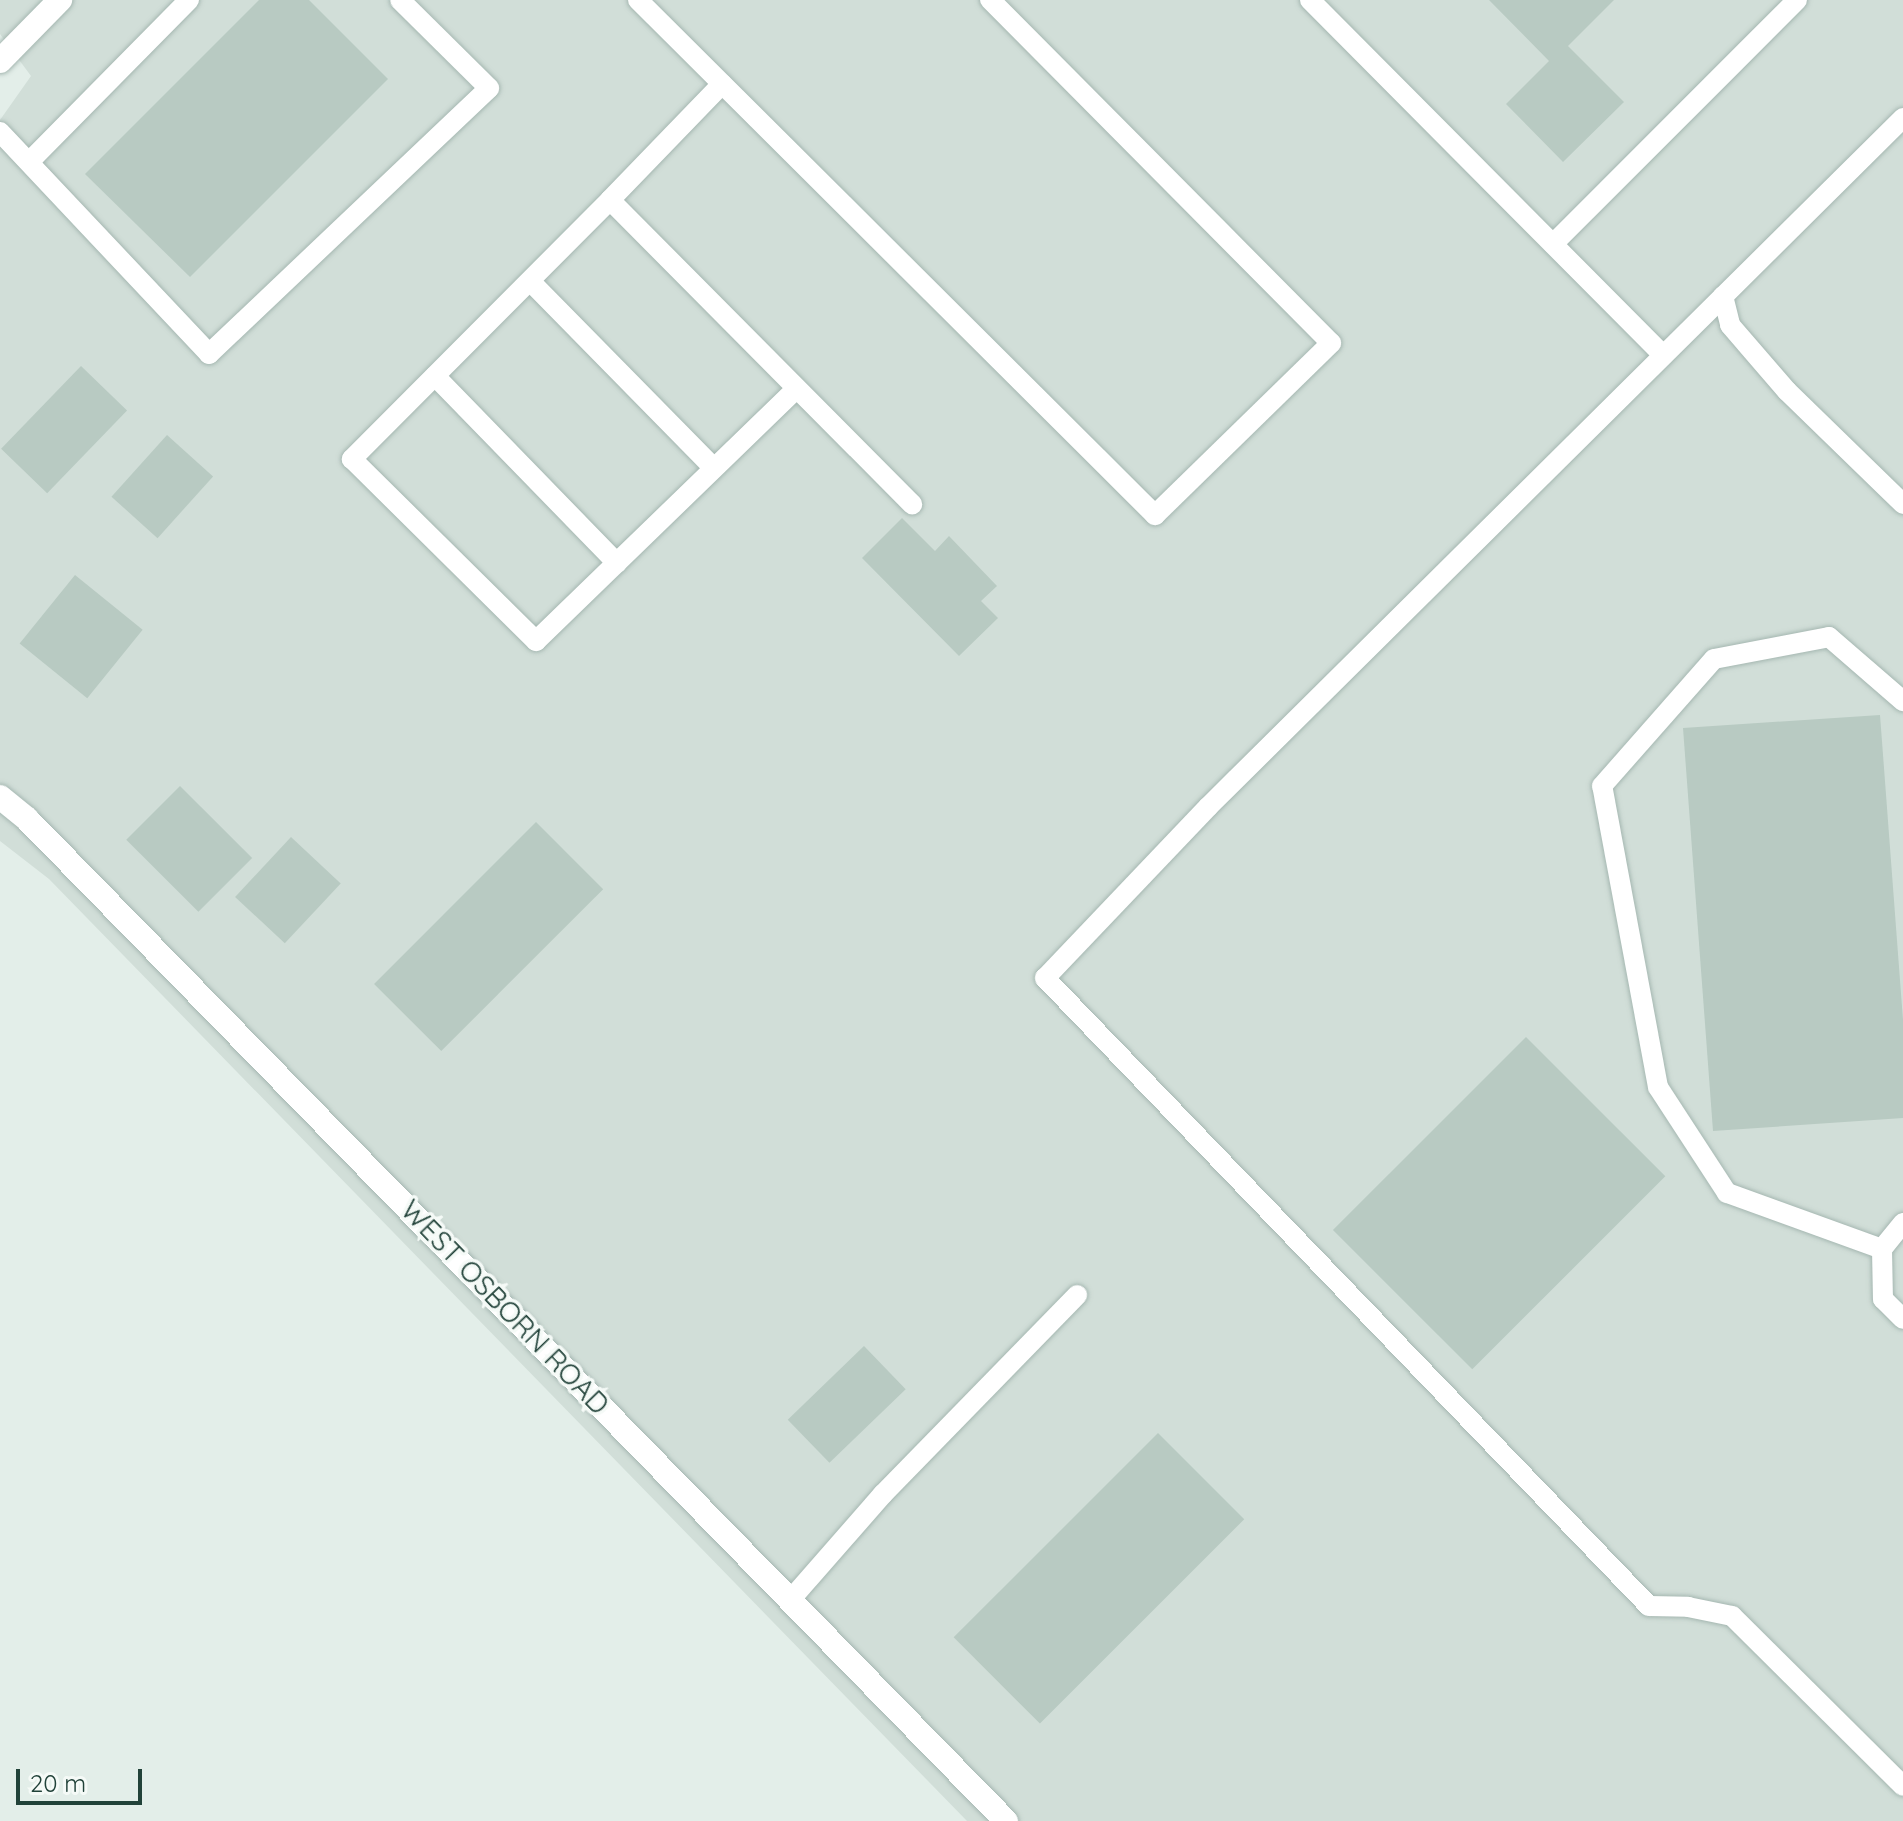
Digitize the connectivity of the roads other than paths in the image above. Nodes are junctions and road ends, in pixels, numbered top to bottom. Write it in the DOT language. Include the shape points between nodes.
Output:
graph roads {
  1 [pos="60,0"];
  2 [pos="189,0"];
  3 [pos="400,0"];
  4 [pos="638,0"];
  5 [pos="990,0"];
  6 [pos="1310,0"];
  7 [pos="1797,0"];
  8 [pos="0,61"];
  9 [pos="722,84"];
  10 [pos="1903,118"];
  11 [pos="0,132"];
  12 [pos="29,162"];
  13 [pos="610,200"];
  14 [pos="1553,244"];
  15 [pos="530,281"];
  16 [pos="1723,296"];
  17 [pos="1663,355"];
  18 [pos="435,376"];
  19 [pos="797,388"];
  20 [pos="714,468"];
  21 [pos="912,504"];
  22 [pos="1903,504"];
  23 [pos="617,563"];
  24 [pos="1903,701"];
  25 [pos="0,776"];
  26 [pos="0,797"];
  27 [pos="27,819"];
  28 [pos="1903,1223"];
  29 [pos="1882,1249"];
  30 [pos="1077,1295"];
  31 [pos="1903,1319"];
  32 [pos="792,1598"];
  33 [pos="1903,1786"];
  34 [pos="1006,1821"];
  1 -- 8 [label="street"];
  2 -- 12 [label="lane"];
  3 -- 12 [label="lane" via="489,88 209,354"];
  4 -- 9 [label="lane"];
  5 -- 9 [label="lane" via="1331,343 1155,515"];
  6 -- 14 [label="lane"];
  7 -- 14 [label="lane"];
  9 -- 13 [label="lane"];
  10 -- 16 [label="lane"];
  11 -- 12 [label="lane"];
  13 -- 15 [label="lane"];
  13 -- 19 [label="lane"];
  14 -- 17 [label="lane"];
  15 -- 18 [label="lane"];
  15 -- 20 [label="lane"];
  16 -- 17 [label="lane"];
  16 -- 22 [label="lane" via="1730,325 1787,391"];
  17 -- 33 [label="lane" via="1208,807 1045,978 1649,1606 1732,1616"];
  18 -- 23 [label="lane"];
  18 -- 23 [label="lane" via="352,459 536,641"];
  19 -- 20 [label="lane"];
  19 -- 21 [label="lane"];
  20 -- 23 [label="lane"];
  24 -- 29 [label="lane" via="1829,637 1714,659 1602,786 1658,1087 1727,1193"];
  25 -- 27 [label="street"];
  26 -- 27 [label="street, WEST OSBORN ROAD"];
  27 -- 32 [label="street, WEST OSBORN ROAD"];
  28 -- 29 [label="lane"];
  29 -- 31 [label="lane" via="1883,1299"];
  30 -- 32 [label="lane" via="883,1494"];
  32 -- 34 [label="street, WEST OSBORN ROAD"];
}
